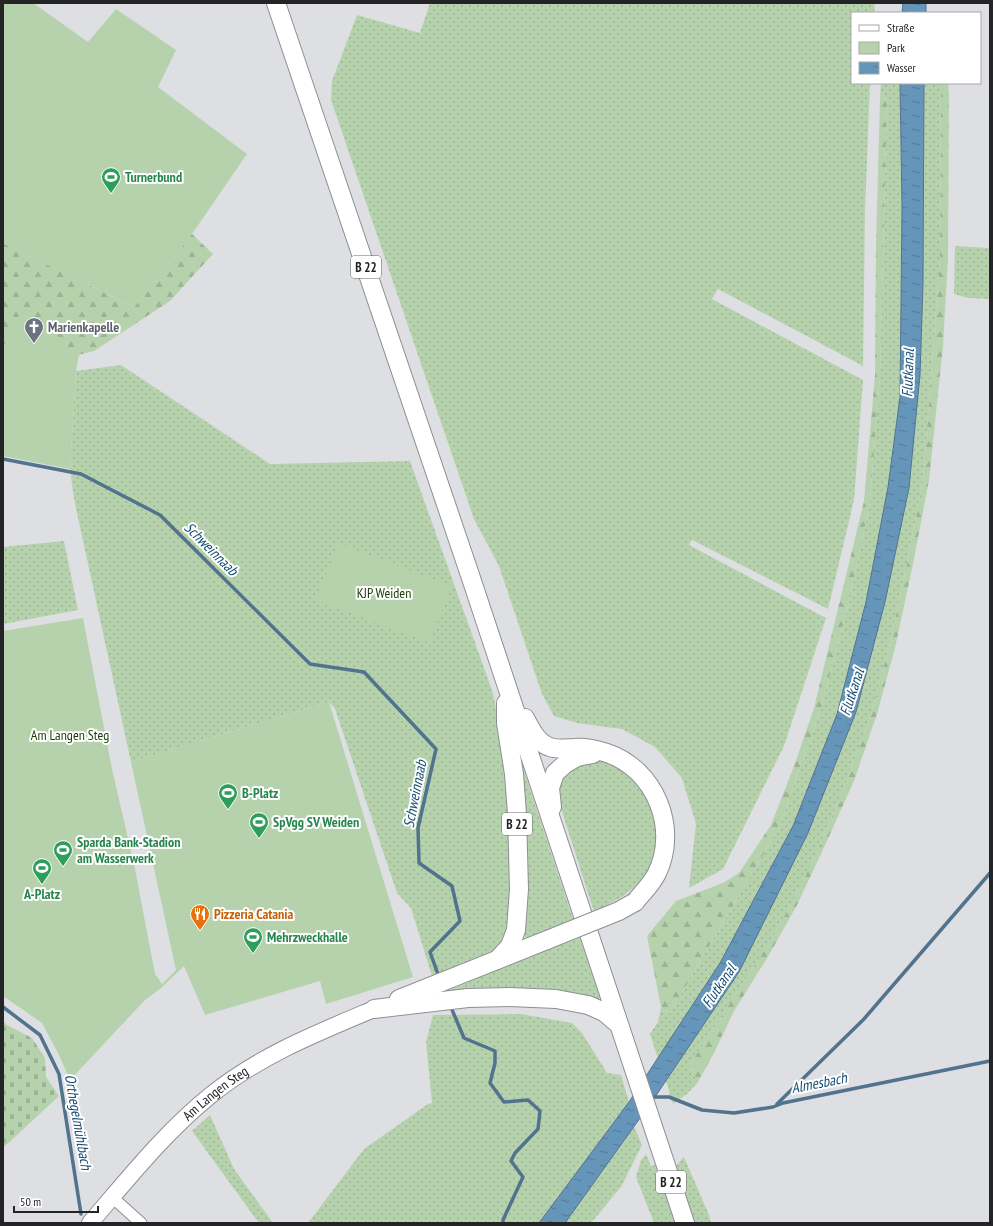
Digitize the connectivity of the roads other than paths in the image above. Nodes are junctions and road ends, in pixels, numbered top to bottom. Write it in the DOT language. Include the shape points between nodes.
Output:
graph roads {
  1 [pos="276,3"];
  2 [pos="506,682"];
  3 [pos="606,752"];
  4 [pos="556,838"];
  5 [pos="497,960"];
  6 [pos="414,999"];
  7 [pos="374,1009"];
  8 [pos="618,1024"];
  9 [pos="112,1197"];
  10 [pos="90,1223"];
  11 [pos="141,1223"];
  12 [pos="685,1223"];
  1 -- 2 [label="main road, B 22"];
  2 -- 3 [label="main road" via="539,741 550,747 576,747"];
  2 -- 4 [label="main road, B 22"];
  2 -- 5 [label="main road, B 22" via="506,723 517,814 519,889 516,930 510,946"];
  3 -- 4 [label="main road" via="577,756 555,773 550,788"];
  3 -- 5 [label="main road, bridge" via="629,765 650,785 658,801 666,835 664,853 657,873 634,902 619,911"];
  4 -- 8 [label="main road, B 22"];
  5 -- 6 [label="main road"];
  6 -- 7 [label="main road"];
  6 -- 8 [label="main road" via="556,999 588,1005 604,1012"];
  7 -- 9 [label="street, Am Langen Steg" via="267,1057 210,1095 170,1132"];
  8 -- 12 [label="main road, B 22"];
  9 -- 10 [label="street, Am Langen Steg"];
  9 -- 11 [label="street"];
}
